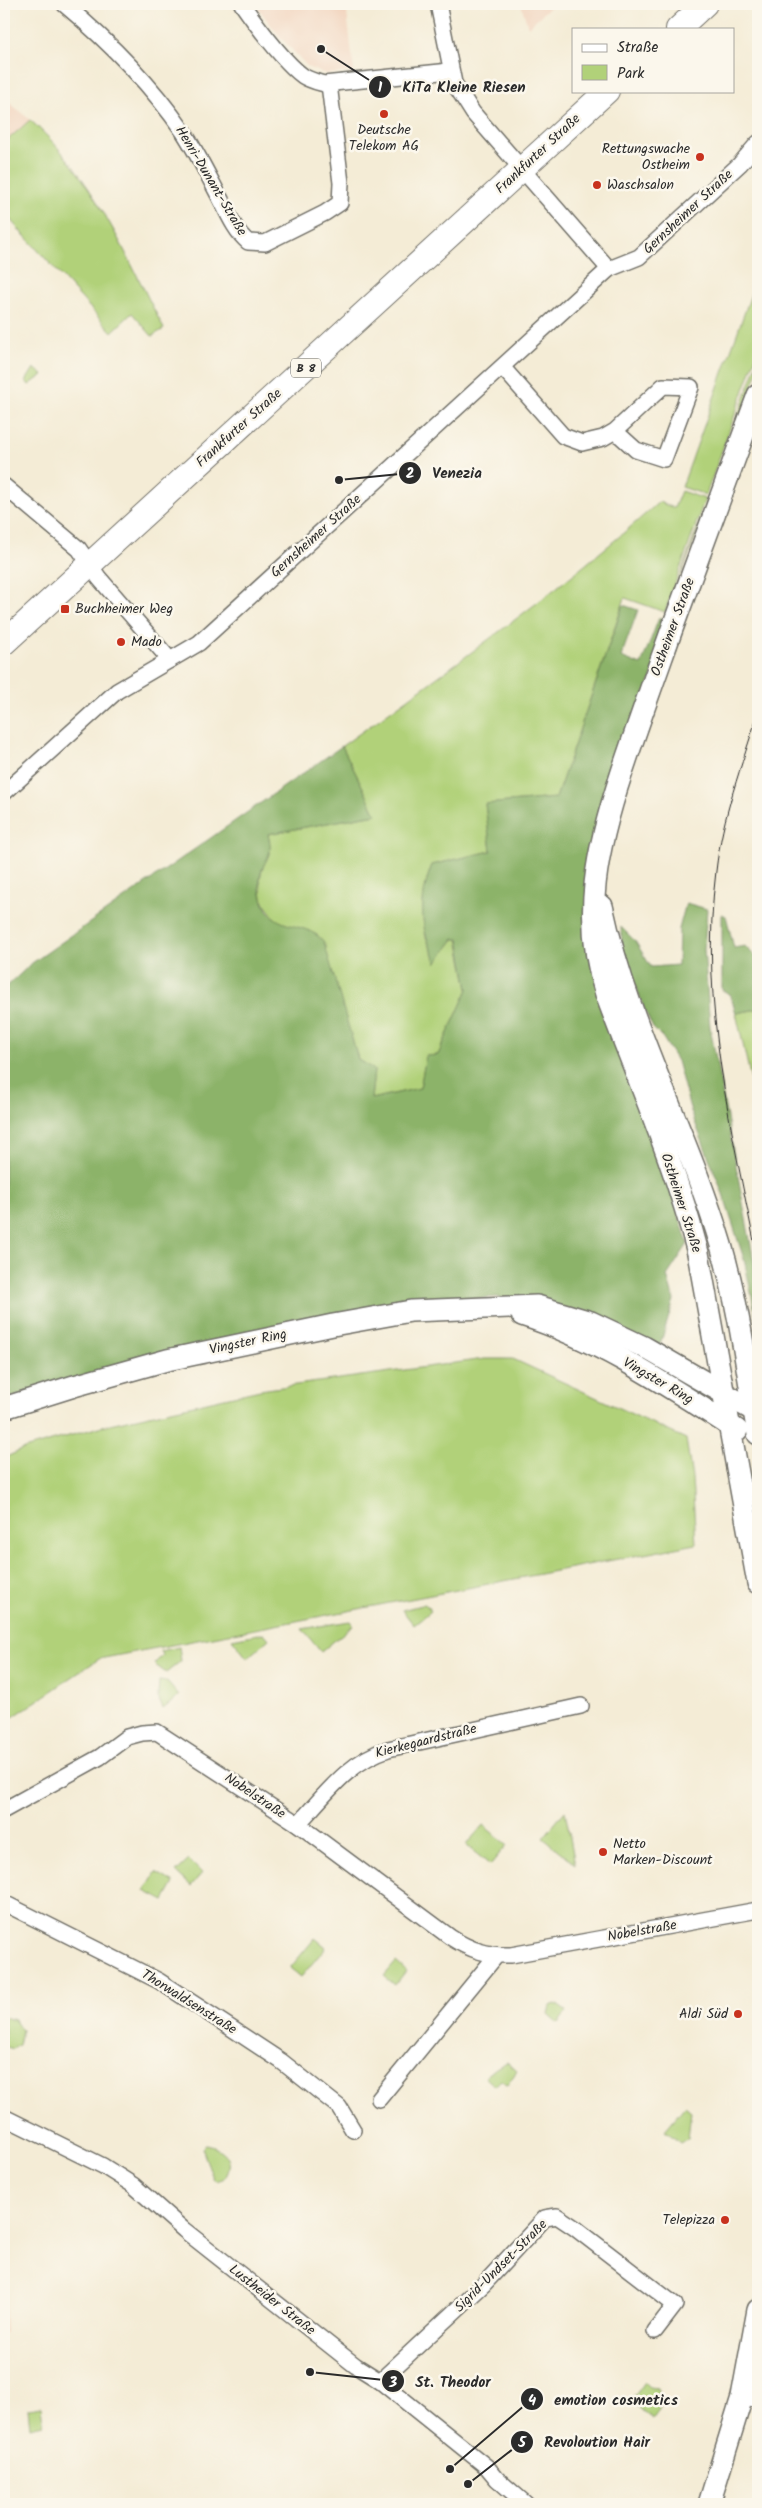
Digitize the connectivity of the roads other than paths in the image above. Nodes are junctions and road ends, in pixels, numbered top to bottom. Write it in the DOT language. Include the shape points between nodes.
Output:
graph roads {
  1 [pos="64,4"];
  2 [pos="242,4"];
  3 [pos="438,4"];
  4 [pos="706,4"];
  5 [pos="679,28"];
  6 [pos="450,72"];
  7 [pos="329,84"];
  8 [pos="606,92"];
  9 [pos="758,143"];
  10 [pos="522,169"];
  11 [pos="609,268"];
  12 [pos="503,368"];
  13 [pos="758,395"];
  14 [pos="615,431"];
  15 [pos="4,486"];
  16 [pos="90,564"];
  17 [pos="4,643"];
  18 [pos="170,660"];
  19 [pos="4,793"];
  20 [pos="606,958"];
  21 [pos="498,1307"];
  22 [pos="741,1335"];
  23 [pos="758,1369"];
  24 [pos="725,1392"];
  25 [pos="4,1408"];
  26 [pos="756,1412"];
  27 [pos="731,1426"];
  28 [pos="758,1434"];
  29 [pos="758,1443"];
  30 [pos="758,1583"];
  31 [pos="580,1706"];
  32 [pos="4,1810"];
  33 [pos="298,1824"];
  34 [pos="4,1903"];
  35 [pos="758,1910"];
  36 [pos="496,1956"];
  37 [pos="379,2099"];
  38 [pos="4,2117"];
  39 [pos="353,2130"];
  40 [pos="758,2310"];
  41 [pos="655,2331"];
  42 [pos="380,2381"];
  43 [pos="750,2398"];
  44 [pos="526,2504"];
  45 [pos="709,2504"];
  1 -- 7 [label="street, Henri-Dunant-Straße" via="107,40 160,101 204,167 234,225 248,242 265,243 340,203 341,183"];
  2 -- 7 [label="street" via="302,76"];
  3 -- 6 [label="street"];
  4 -- 5 [label="main road"];
  6 -- 7 [label="street"];
  6 -- 10 [label="street" via="470,109"];
  8 -- 10 [label="main road, Frankfurter Straße / B 8"];
  9 -- 11 [label="street, Gernsheimer Straße" via="740,164 639,257"];
  10 -- 11 [label="street"];
  10 -- 16 [label="main road, Frankfurter Straße / B 8"];
  11 -- 12 [label="street, Gernsheimer Straße"];
  12 -- 14 [label="street" via="562,436 582,443"];
  12 -- 18 [label="street, Gernsheimer Straße" via="199,643"];
  13 -- 20 [label="main road, Ostheimer Straße" via="611,804 598,862"];
  14 -- 14 [label="street" via="636,450 664,459 692,387 663,386"];
  15 -- 16 [label="street" via="79,549"];
  16 -- 17 [label="main road, Frankfurter Straße / B 8"];
  16 -- 18 [label="street"];
  18 -- 19 [label="street, Gernsheimer Straße" via="117,692"];
  20 -- 22 [label="main road, Ostheimer Straße" via="690,1157 721,1246"];
  20 -- 24 [label="main road, Ostheimer Straße" via="606,994 688,1216"];
  21 -- 24 [label="main road, Vingster Ring" via="537,1306 591,1322"];
  21 -- 25 [label="main road, Vingster Ring" via="411,1311 264,1338 167,1360"];
  21 -- 27 [label="main road, Vingster Ring" via="545,1322 594,1344"];
  22 -- 23 [label="main road"];
  22 -- 26 [label="main road, Ostheimer Straße"];
  24 -- 26 [label="main road, Vingster Ring"];
  24 -- 27 [label="main road, Ostheimer Straße"];
  26 -- 28 [label="main road, Ostheimer Straße"];
  27 -- 29 [label="main road, Vingster Ring"];
  27 -- 30 [label="main road, Ostheimer Straße"];
  31 -- 33 [label="street, Kierkegaardstraße" via="368,1755 353,1766"];
  32 -- 33 [label="street, Nobelstraße" via="93,1761 127,1737 157,1732"];
  33 -- 36 [label="street, Nobelstraße" via="450,1938 470,1950"];
  34 -- 39 [label="street, Thorwaldsenstraße" via="159,1981 223,2022 281,2061 339,2107"];
  35 -- 36 [label="street, Nobelstraße"];
  36 -- 37 [label="street"];
  38 -- 42 [label="street, Lustheider Straße" via="103,2166 133,2185 184,2230 356,2366"];
  40 -- 43 [label="main road"];
  41 -- 42 [label="street, Sigrid-Undset-Straße" via="675,2305 575,2228 557,2216 545,2218 484,2284"];
  42 -- 44 [label="street, Lustheider Straße" via="487,2467"];
  43 -- 45 [label="main road"];
}
